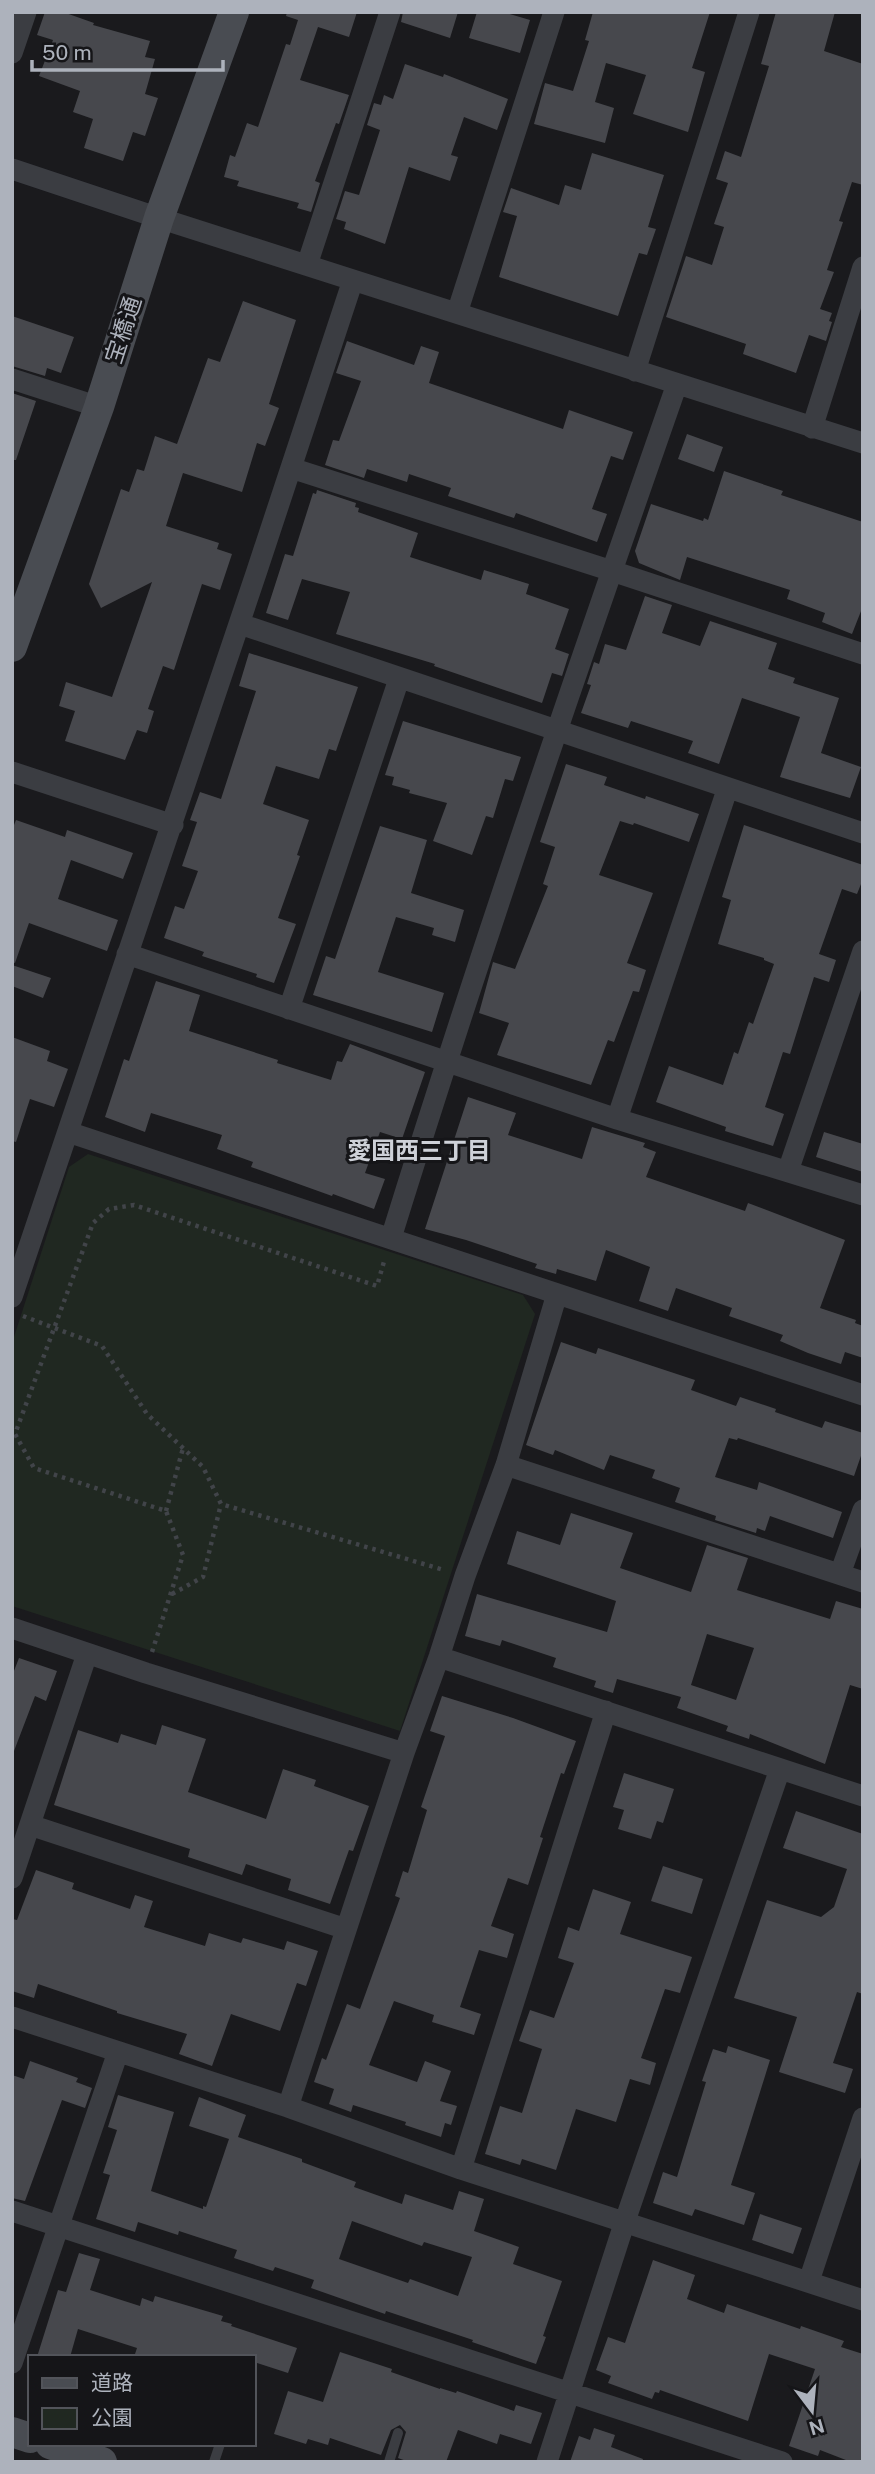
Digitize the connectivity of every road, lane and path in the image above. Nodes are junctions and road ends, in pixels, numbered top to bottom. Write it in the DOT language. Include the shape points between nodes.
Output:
graph roads {
  1 [pos="26,12"];
  2 [pos="234,12"];
  3 [pos="390,12"];
  4 [pos="554,12"];
  5 [pos="749,12"];
  6 [pos="12,53"];
  7 [pos="12,169"];
  8 [pos="159,218"];
  9 [pos="307,265"];
  10 [pos="863,267"];
  11 [pos="353,280"];
  12 [pos="457,313"];
  13 [pos="635,371"];
  14 [pos="12,379"];
  15 [pos="677,384"];
  16 [pos="99,407"];
  17 [pos="812,428"];
  18 [pos="863,443"];
  19 [pos="291,468"];
  20 [pos="612,570"];
  21 [pos="240,624"];
  22 [pos="12,647"];
  23 [pos="863,654"];
  24 [pos="399,679"];
  25 [pos="556,731"];
  26 [pos="12,772"];
  27 [pos="727,790"];
  28 [pos="173,825"];
  29 [pos="863,833"];
  30 [pos="863,951"];
  31 [pos="127,954"];
  32 [pos="289,1009"];
  33 [pos="446,1061"];
  34 [pos="617,1119"];
  35 [pos="68,1132"];
  36 [pos="788,1171"];
  37 [pos="863,1195"];
  38 [pos="391,1238"];
  39 [pos="557,1294"];
  40 [pos="12,1297"];
  41 [pos="12,1312"];
  42 [pos="55,1326"];
  43 [pos="863,1395"];
  44 [pos="183,1447"];
  45 [pos="506,1465"];
  46 [pos="221,1504"];
  47 [pos="863,1510"];
  48 [pos="166,1511"];
  49 [pos="840,1574"];
  50 [pos="465,1576"];
  51 [pos="863,1581"];
  52 [pos="172,1594"];
  53 [pos="12,1628"];
  54 [pos="87,1654"];
  55 [pos="439,1657"];
  56 [pos="146,1673"];
  57 [pos="606,1712"];
  58 [pos="404,1754"];
  59 [pos="780,1769"];
  60 [pos="863,1796"];
  61 [pos="30,1825"];
  62 [pos="12,1878"];
  63 [pos="346,1929"];
  64 [pos="12,2017"];
  65 [pos="118,2052"];
  66 [pos="288,2107"];
  67 [pos="863,2118"];
  68 [pos="461,2169"];
  69 [pos="12,2211"];
  70 [pos="625,2221"];
  71 [pos="60,2227"];
  72 [pos="809,2281"];
  73 [pos="863,2300"];
  74 [pos="12,2363"];
  75 [pos="569,2393"];
  76 [pos="398,2433"];
  77 [pos="56,2446"];
  78 [pos="102,2462"];
  79 [pos="389,2462"];
  80 [pos="547,2462"];
  81 [pos="782,2462"];
  1 -- 6 [label="street"];
  2 -- 8 [label="street, 宝橋通"];
  3 -- 9 [label="street"];
  4 -- 12 [label="street"];
  5 -- 13 [label="street"];
  7 -- 8 [label="street"];
  8 -- 9 [label="street"];
  8 -- 16 [label="street, 宝橋通"];
  9 -- 11 [label="street"];
  10 -- 17 [label="street"];
  11 -- 12 [label="street"];
  11 -- 19 [label="street"];
  12 -- 13 [label="street"];
  13 -- 15 [label="street"];
  14 -- 16 [label="street"];
  15 -- 17 [label="street"];
  15 -- 20 [label="street"];
  16 -- 22 [label="street, 宝橋通"];
  17 -- 18 [label="street"];
  19 -- 20 [label="street"];
  19 -- 21 [label="street"];
  20 -- 23 [label="street"];
  20 -- 25 [label="street"];
  21 -- 24 [label="street"];
  21 -- 28 [label="street"];
  24 -- 25 [label="street"];
  24 -- 32 [label="street"];
  25 -- 27 [label="street"];
  25 -- 33 [label="street"];
  26 -- 28 [label="street"];
  27 -- 29 [label="street"];
  27 -- 34 [label="street"];
  28 -- 31 [label="street"];
  30 -- 36 [label="street"];
  31 -- 32 [label="street"];
  31 -- 35 [label="street"];
  32 -- 33 [label="street"];
  33 -- 34 [label="street"];
  33 -- 38 [label="street"];
  34 -- 36 [label="street"];
  35 -- 38 [label="street"];
  35 -- 40 [label="street"];
  36 -- 37 [label="street"];
  38 -- 39 [label="street"];
  38 -- 42 [label="path" via="377,1286 134,1205 109,1209 93,1223"];
  39 -- 43 [label="street"];
  39 -- 45 [label="street"];
  41 -- 42 [label="path"];
  42 -- 44 [label="path" via="102,1346 147,1414"];
  42 -- 48 [label="path" via="15,1434 34,1468"];
  44 -- 46 [label="path" via="203,1467"];
  44 -- 48 [label="path"];
  45 -- 49 [label="street"];
  45 -- 50 [label="street"];
  46 -- 50 [label="path"];
  46 -- 52 [label="path" via="203,1577"];
  47 -- 49 [label="street"];
  48 -- 52 [label="path" via="183,1555"];
  49 -- 51 [label="street"];
  50 -- 55 [label="street"];
  52 -- 56 [label="path"];
  53 -- 54 [label="street"];
  54 -- 56 [label="street"];
  54 -- 61 [label="street"];
  55 -- 57 [label="street"];
  55 -- 58 [label="street"];
  56 -- 58 [label="street"];
  57 -- 59 [label="street"];
  57 -- 68 [label="street"];
  58 -- 63 [label="street"];
  59 -- 60 [label="street"];
  59 -- 70 [label="street"];
  61 -- 62 [label="street"];
  61 -- 63 [label="street"];
  63 -- 66 [label="street"];
  64 -- 65 [label="street"];
  65 -- 66 [label="street"];
  65 -- 71 [label="street"];
  66 -- 68 [label="street"];
  67 -- 72 [label="street"];
  68 -- 70 [label="street"];
  69 -- 71 [label="street"];
  70 -- 72 [label="street"];
  70 -- 75 [label="street"];
  71 -- 74 [label="street"];
  71 -- 75 [label="street"];
  72 -- 73 [label="street"];
  75 -- 80 [label="street"];
  75 -- 81 [label="street"];
  76 -- 79 [label="lane"];
  77 -- 78 [label="street"];
}
